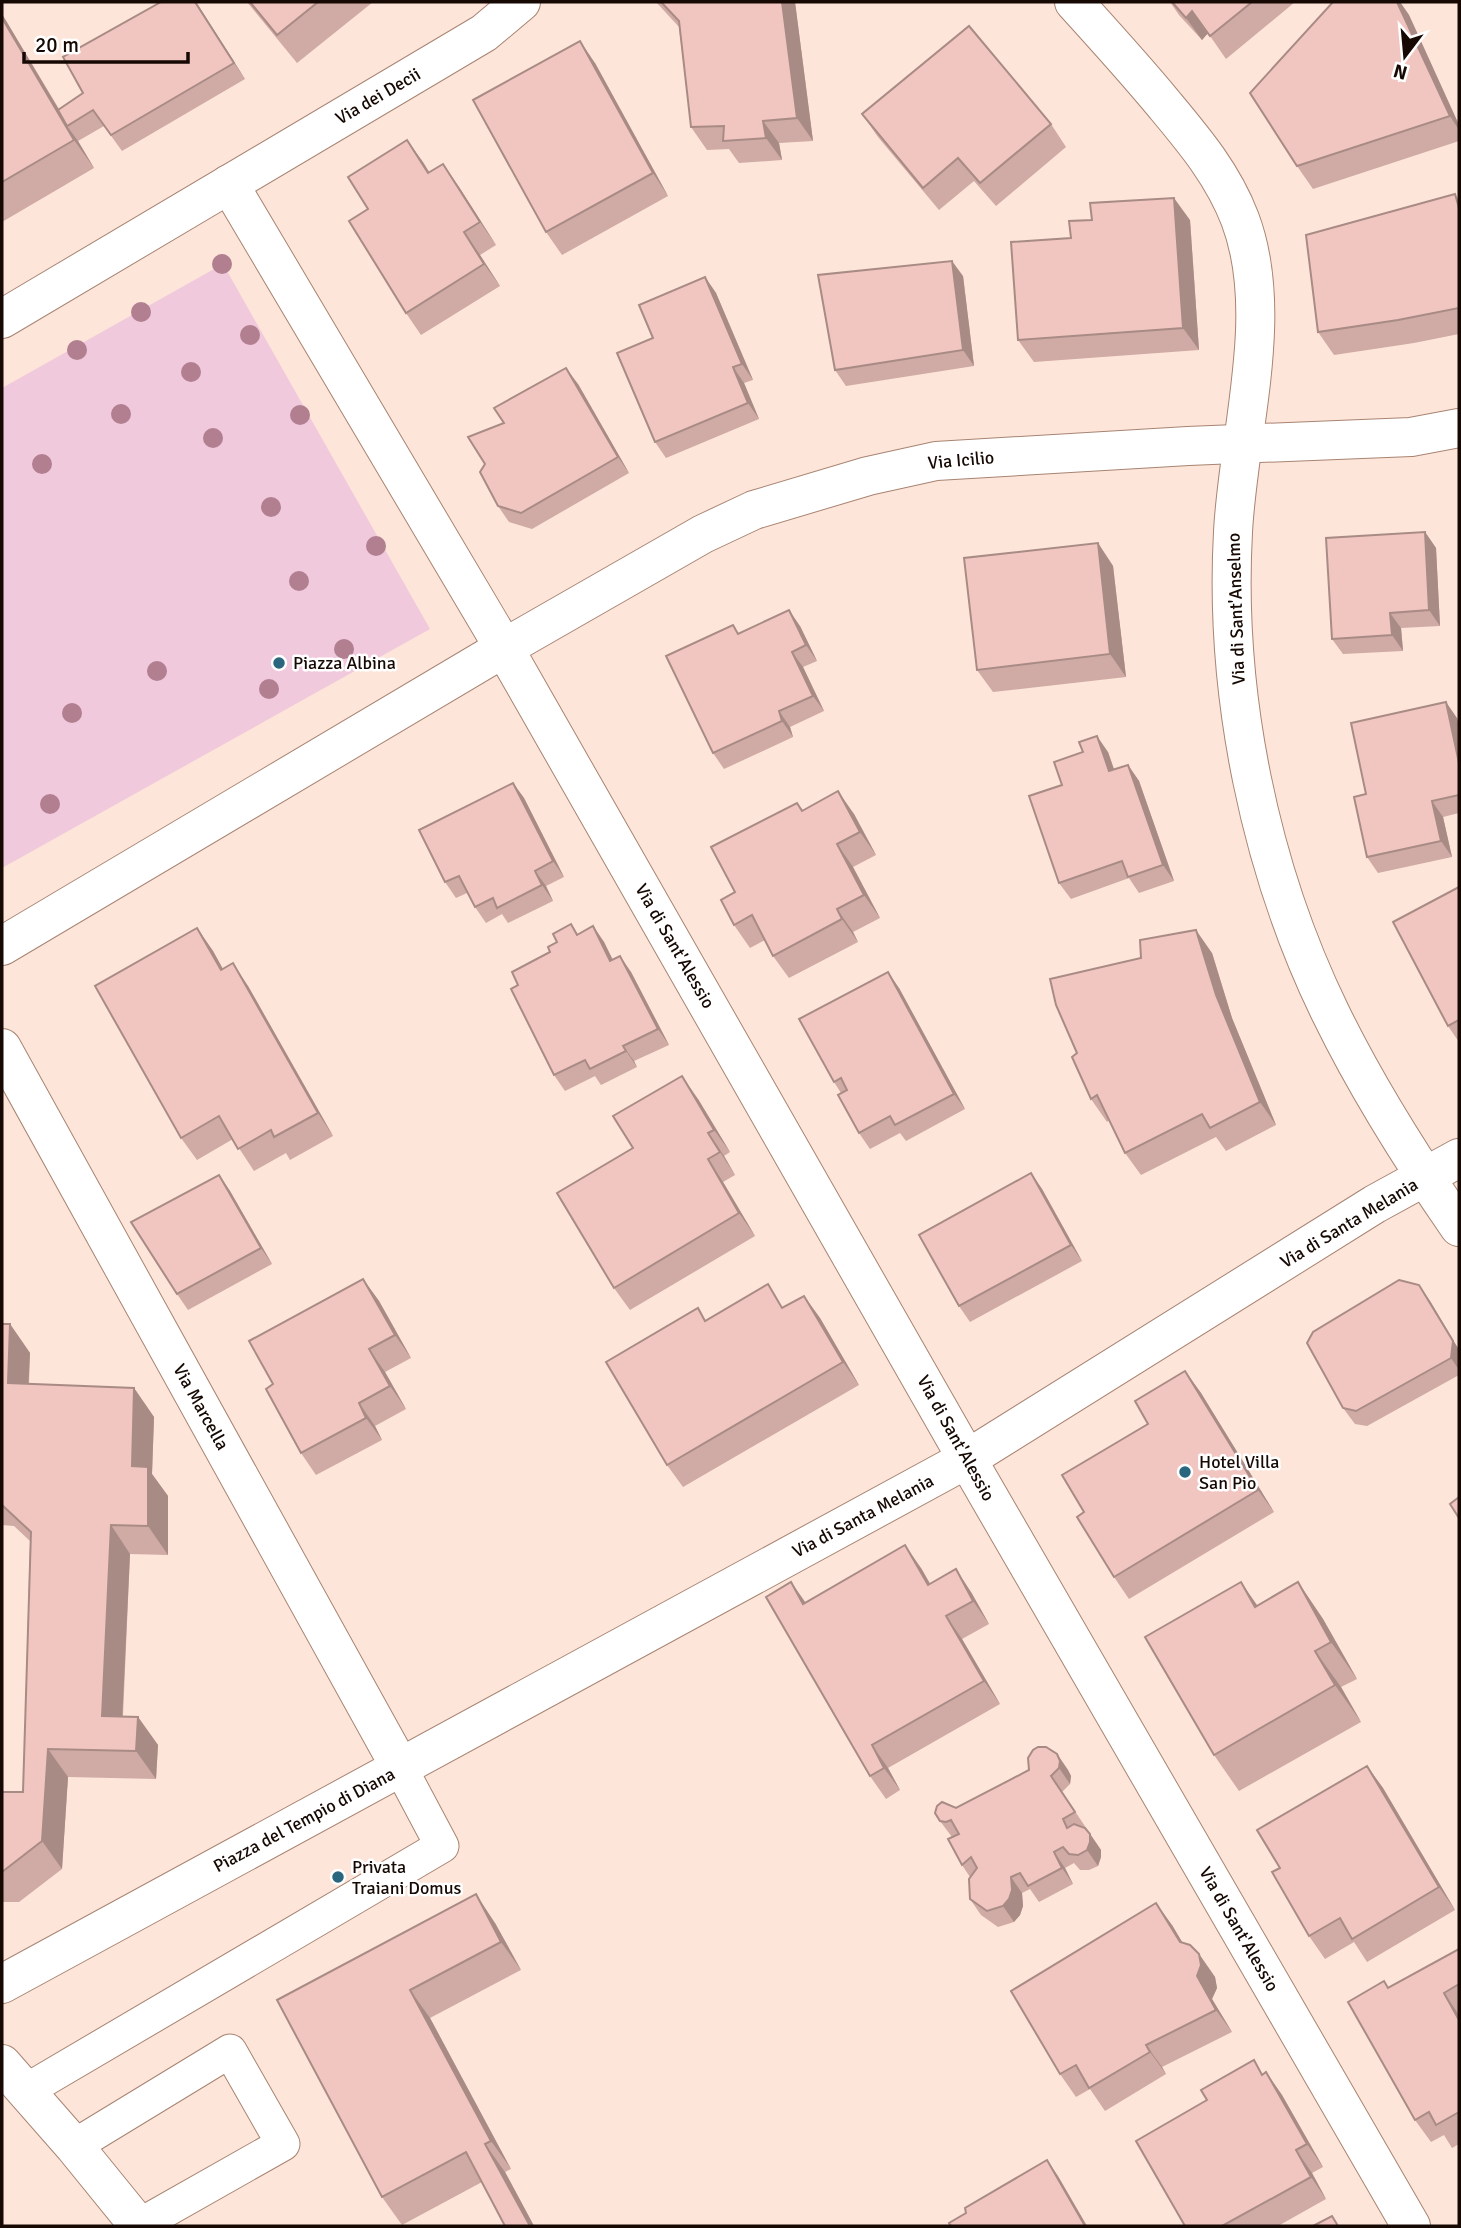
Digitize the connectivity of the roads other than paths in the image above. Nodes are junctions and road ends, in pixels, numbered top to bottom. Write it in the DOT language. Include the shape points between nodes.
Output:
graph roads {
  1 [pos="521,2"];
  2 [pos="1074,2"];
  3 [pos="229,184"];
  4 [pos="2,318"];
  5 [pos="1459,428"];
  6 [pos="1242,446"];
  7 [pos="505,648"];
  8 [pos="2,946"];
  9 [pos="2,1048"];
  10 [pos="1459,1158"];
  11 [pos="1426,1177"];
  12 [pos="1459,1227"];
  13 [pos="967,1459"];
  14 [pos="400,1767"];
  15 [pos="2,1984"];
  16 [pos="14,2077"];
  17 [pos="74,2146"];
  18 [pos="138,2226"];
  19 [pos="1411,2226"];
  1 -- 3 [label="street, Via dei Decii" via="485,33"];
  2 -- 6 [label="street, Via di Sant'Anselmo" via="1192,136 1240,220 1251,259 1255,319"];
  3 -- 4 [label="street"];
  3 -- 7 [label="street"];
  5 -- 6 [label="street, Via Icilio" via="1411,437"];
  6 -- 7 [label="street, Via Icilio" via="936,461 868,476 754,510 703,534"];
  6 -- 11 [label="street, Via di Sant'Anselmo" via="1233,534 1235,648 1245,744 1264,830 1296,929 1331,1015"];
  7 -- 8 [label="street"];
  7 -- 13 [label="street, Via di Sant'Alessio"];
  9 -- 14 [label="street, Via Marcella"];
  10 -- 11 [label="street, Via di Santa Melania"];
  11 -- 12 [label="street, Via di Sant'Anselmo"];
  11 -- 13 [label="street, Via di Santa Melania" via="1375,1204"];
  13 -- 14 [label="street, Via di Santa Melania"];
  13 -- 19 [label="street, Via di Sant'Alessio"];
  14 -- 15 [label="street, Piazza del Tempio di Diana"];
  14 -- 16 [label="lane, Piazza del Tempio di Diana" via="442,1846"];
  16 -- 17 [label="street, Piazza del Tempio di Diana"];
  17 -- 18 [label="street, Piazza del Tempio di Diana"];
  17 -- 18 [label="lane, Piazza del Tempio di Diana" via="230,2051 283,2144"];
}
